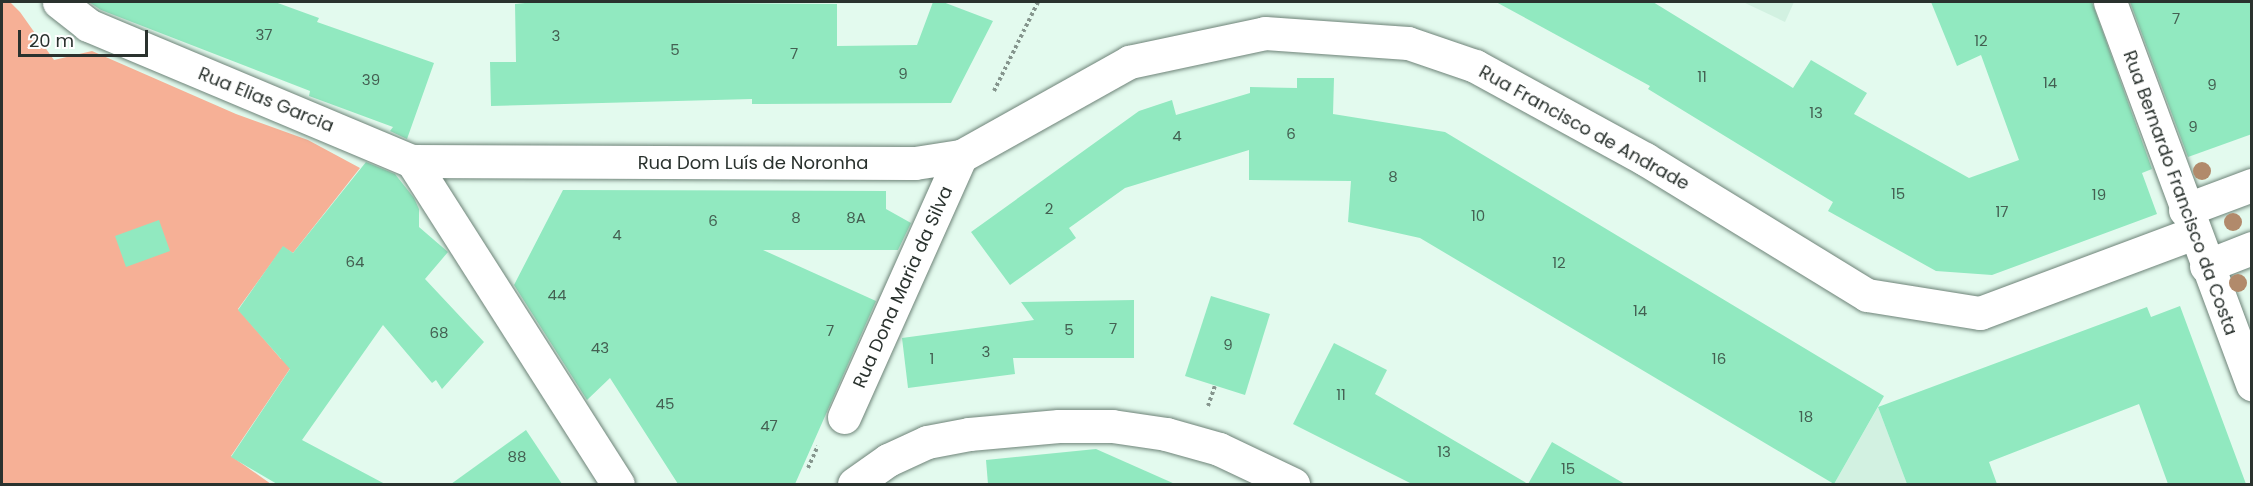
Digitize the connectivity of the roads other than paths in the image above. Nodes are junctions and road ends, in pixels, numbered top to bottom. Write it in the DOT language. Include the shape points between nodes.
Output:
graph roads {
  1 [pos="59,2"];
  2 [pos="2110,2"];
  3 [pos="93,13"];
  4 [pos="961,156"];
  5 [pos="412,161"];
  6 [pos="545,162"];
  7 [pos="2252,184"];
  8 [pos="2190,222"];
  9 [pos="2252,248"];
  10 [pos="2206,266"];
  11 [pos="2252,384"];
  12 [pos="844,417"];
  13 [pos="618,484"];
  14 [pos="854,484"];
  15 [pos="1293,484"];
  1 -- 3 [label="street, Rua Elias Garcia"];
  2 -- 8 [label="street, Rua Bernardo Francisco da Costa"];
  3 -- 5 [label="street, Rua Elias Garcia"];
  4 -- 6 [label="street, Rua Dom Luís de Noronha" via="915,163"];
  4 -- 8 [label="street, Rua Francisco de Andrade" via="1128,62 1265,33 1408,43 1474,66 1645,159 1867,295 1980,313"];
  4 -- 12 [label="street, Rua Dona Maria da Silva"];
  5 -- 6 [label="street, Rua Elias Garcia"];
  5 -- 13 [label="street"];
  7 -- 8 [label="street, Rua Francisco de Andrade"];
  8 -- 10 [label="street, Rua Bernardo Francisco da Costa"];
  9 -- 10 [label="street"];
  10 -- 11 [label="street, Rua Bernardo Francisco da Costa"];
  14 -- 15 [label="street" via="888,460 927,442 1059,426 1112,426 1166,434 1219,449"];
}
